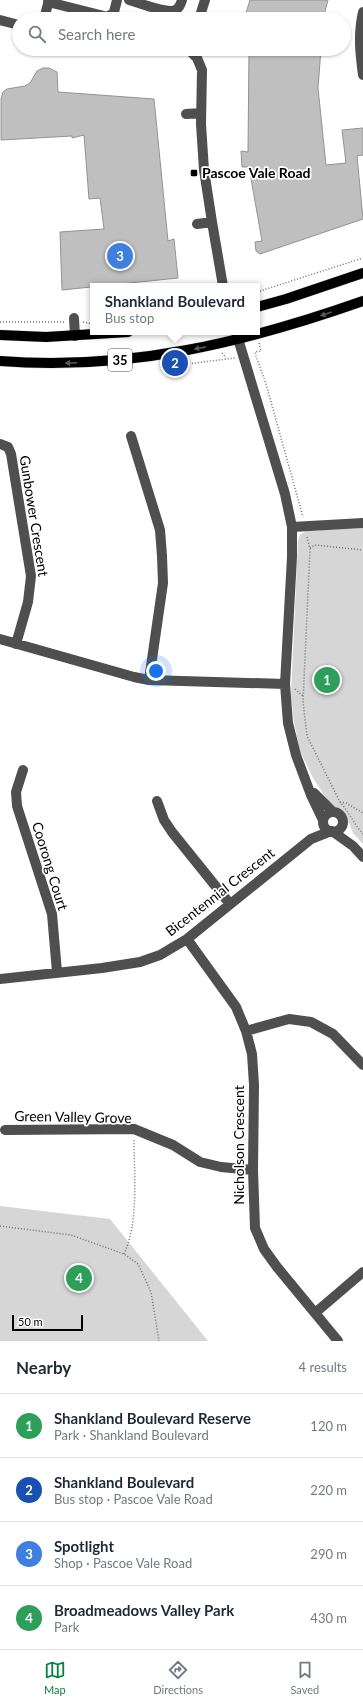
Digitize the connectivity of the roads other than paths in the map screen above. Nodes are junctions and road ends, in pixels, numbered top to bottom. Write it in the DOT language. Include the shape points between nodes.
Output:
graph roads {
  1 [pos="117,0"];
  2 [pos="129,0"];
  3 [pos="182,0"];
  4 [pos="205,0"];
  5 [pos="49,1"];
  6 [pos="46,12"];
  7 [pos="90,12"];
  8 [pos="114,12"];
  9 [pos="201,12"];
  10 [pos="363,12"];
  11 [pos="0,20"];
  12 [pos="12,23"];
  13 [pos="194,56"];
  14 [pos="363,75"];
  15 [pos="201,113"];
  16 [pos="186,114"];
  17 [pos="212,222"];
  18 [pos="197,224"];
  19 [pos="363,273"];
  20 [pos="222,283"];
  21 [pos="363,301"];
  22 [pos="260,306"];
  23 [pos="74,320"];
  24 [pos="0,335"];
  25 [pos="90,335"];
  26 [pos="75,336"];
  27 [pos="237,336"];
  28 [pos="0,361"];
  29 [pos="131,436"];
  30 [pos="0,444"];
  31 [pos="363,523"];
  32 [pos="292,527"];
  33 [pos="0,639"];
  34 [pos="16,644"];
  35 [pos="149,680"];
  36 [pos="285,684"];
  37 [pos="22,770"];
  38 [pos="307,785"];
  39 [pos="157,801"];
  40 [pos="333,812"];
  41 [pos="323,821"];
  42 [pos="342,823"];
  43 [pos="331,831"];
  44 [pos="311,839"];
  45 [pos="353,846"];
  46 [pos="363,857"];
  47 [pos="230,904"];
  48 [pos="187,939"];
  49 [pos="57,972"];
  50 [pos="0,979"];
  51 [pos="246,1031"];
  52 [pos="363,1065"];
  53 [pos="5,1130"];
  54 [pos="253,1170"];
  55 [pos="363,1272"];
  56 [pos="315,1313"];
  57 [pos="338,1341"];
  1 -- 8 [label="street"];
  2 -- 3 [label="street" via="166,11 178,8"];
  4 -- 9 [label="street"];
  5 -- 6 [label="street"];
  5 -- 7 [label="street"];
  10 -- 14 [label="street" via="359,45"];
  11 -- 12 [label="street"];
  13 -- 15 [label="street" via="202,70"];
  15 -- 16 [label="street"];
  15 -- 17 [label="street" via="204,170"];
  17 -- 18 [label="street"];
  17 -- 20 [label="street"];
  19 -- 22 [label="main road"];
  21 -- 27 [label="main road, 35, one-way" via="257,336"];
  23 -- 26 [label="street"];
  24 -- 26 [label="main road, 35"];
  25 -- 26 [label="main road, 35"];
  27 -- 28 [label="main road, 35, one-way" via="174,353 107,361"];
  27 -- 32 [label="street" via="285,494"];
  29 -- 35 [label="street" via="160,530 162,556 163,583"];
  30 -- 34 [label="street, Gunbower Crescent" via="8,447 11,454 31,576 28,602"];
  31 -- 32 [label="street"];
  32 -- 36 [label="street"];
  33 -- 34 [label="street"];
  34 -- 35 [label="street"];
  35 -- 36 [label="street"];
  36 -- 38 [label="street" via="288,723"];
  37 -- 49 [label="street, Coorong Court" via="16,792 17,806 52,914"];
  38 -- 40 [label="street"];
  38 -- 41 [label="street"];
  39 -- 47 [label="street" via="172,832"];
  40 -- 41 [label="street" via="327,813"];
  40 -- 42 [label="street" via="341,816"];
  41 -- 43 [label="street" via="325,828"];
  41 -- 44 [label="street, Bicentennial Crescent"];
  42 -- 43 [label="street" via="340,828"];
  42 -- 45 [label="street"];
  43 -- 44 [label="street, Bicentennial Crescent"];
  43 -- 45 [label="street"];
  44 -- 47 [label="street, Bicentennial Crescent"];
  45 -- 46 [label="street"];
  47 -- 48 [label="street, Bicentennial Crescent"];
  48 -- 49 [label="street, Bicentennial Crescent" via="140,962"];
  48 -- 51 [label="street, Nicholson Crescent" via="236,1007"];
  49 -- 50 [label="street, Bicentennial Crescent"];
  51 -- 52 [label="street" via="289,1019 310,1022 333,1034"];
  51 -- 54 [label="street, Nicholson Crescent" via="252,1054 254,1086"];
  53 -- 54 [label="street, Green Valley Grove" via="134,1129 172,1145 200,1162"];
  54 -- 56 [label="street, Nicholson Crescent" via="254,1228 259,1240 277,1267"];
  55 -- 56 [label="street"];
  56 -- 57 [label="street, Nicholson Crescent"];
}
